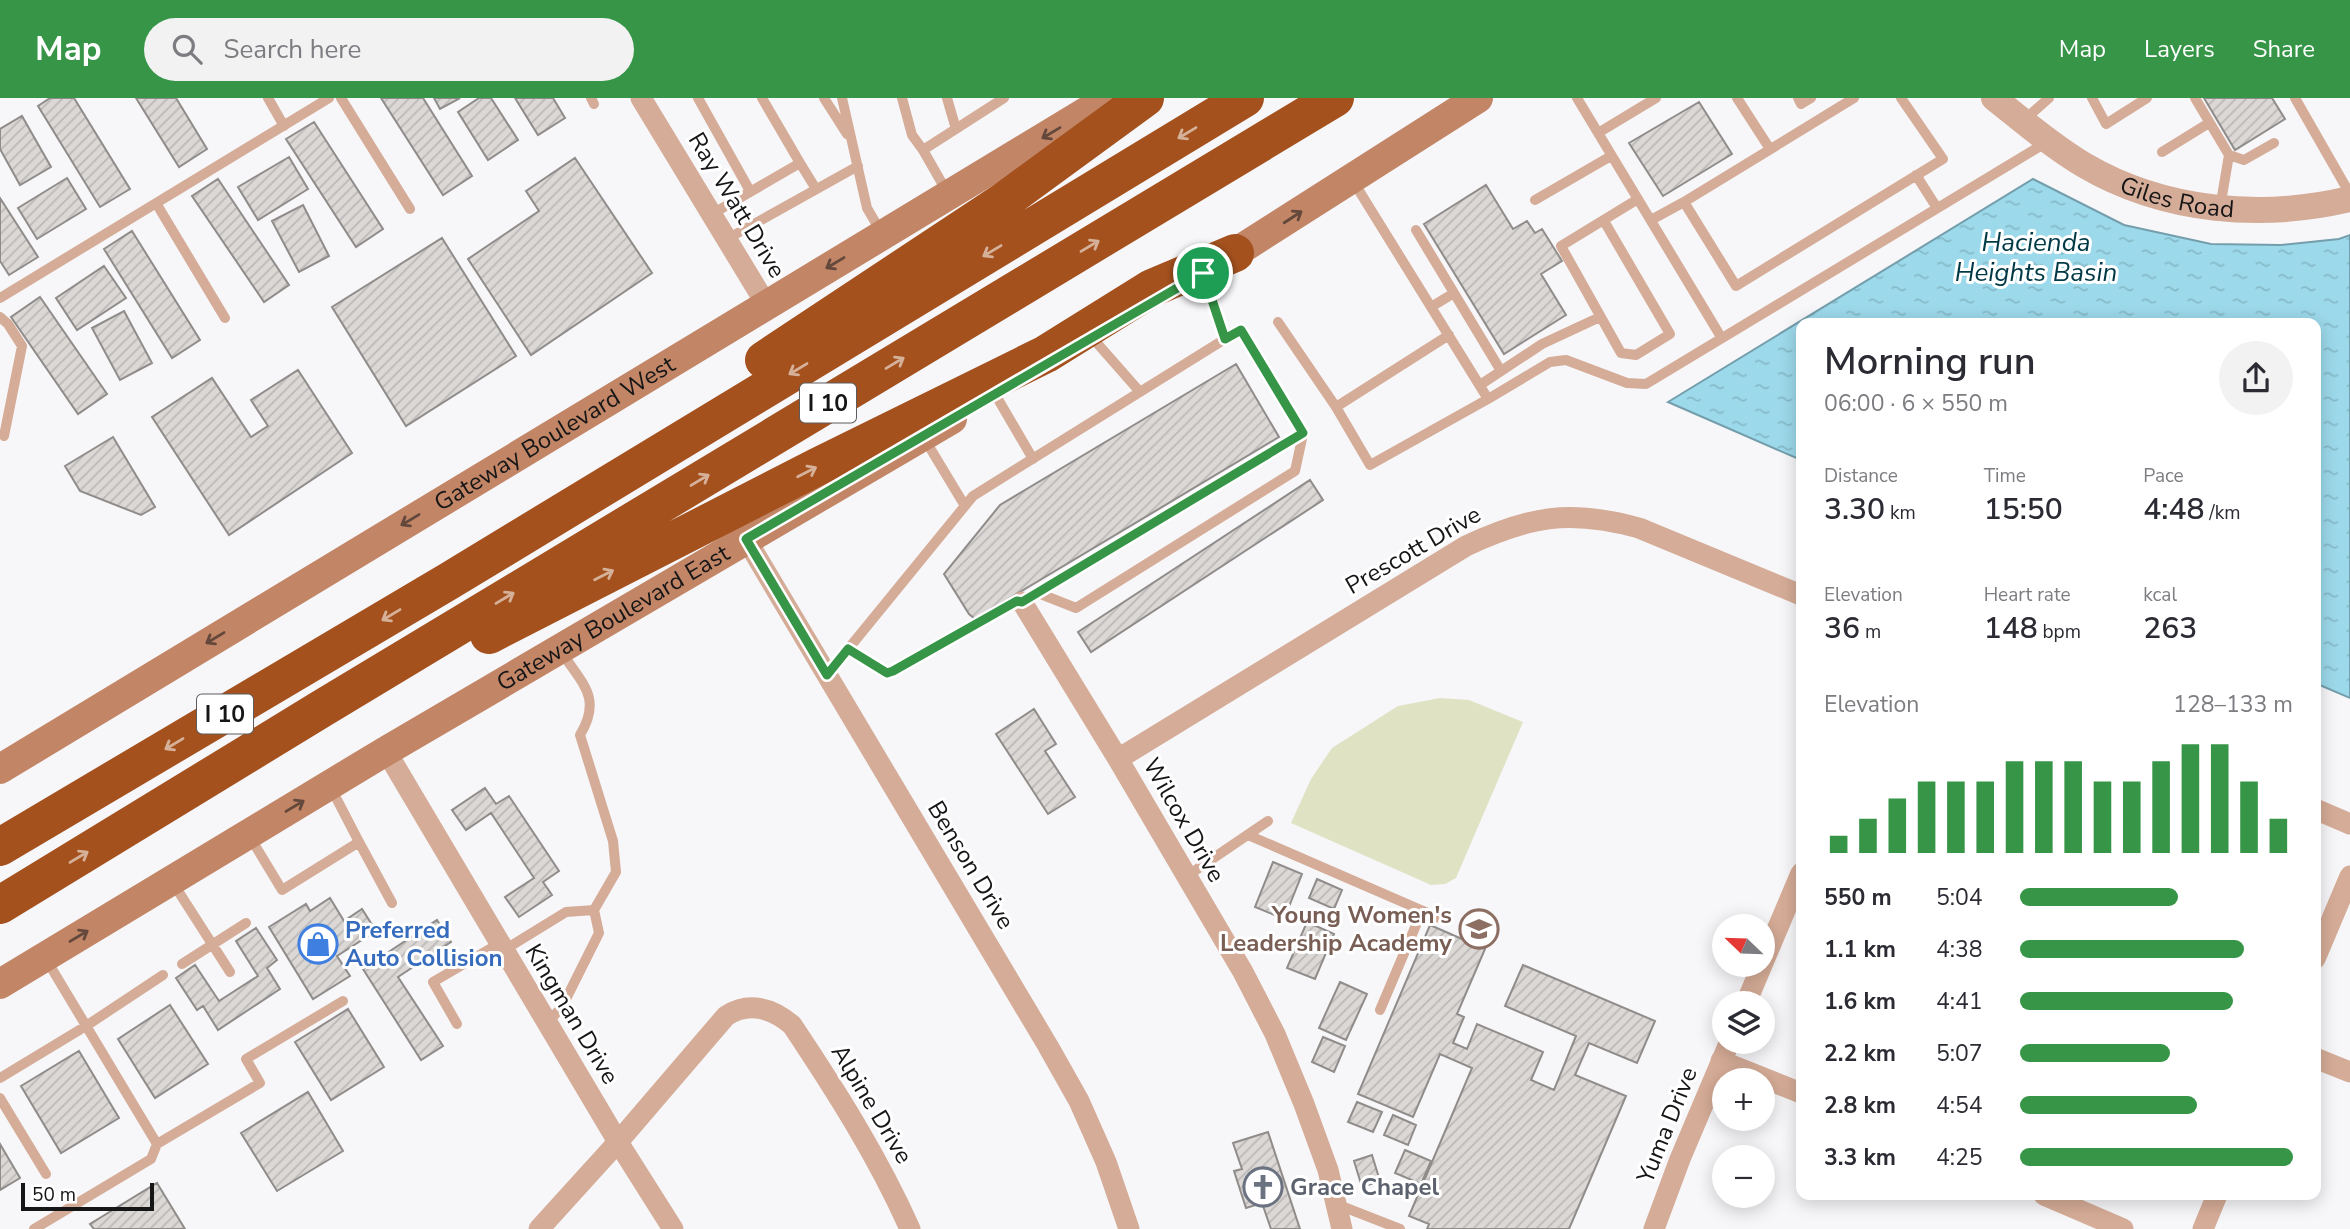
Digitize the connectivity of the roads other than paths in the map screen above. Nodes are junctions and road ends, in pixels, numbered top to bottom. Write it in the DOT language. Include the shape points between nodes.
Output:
graph roads {
  1 [pos="268,98"];
  2 [pos="329,98"];
  3 [pos="341,98"];
  4 [pos="641,98"];
  5 [pos="698,98"];
  6 [pos="762,98"];
  7 [pos="824,98"];
  8 [pos="842,98"];
  9 [pos="902,98"];
  10 [pos="947,98"];
  11 [pos="1109,98"];
  12 [pos="1145,98"];
  13 [pos="1245,98"];
  14 [pos="1335,98"];
  15 [pos="1478,98"];
  16 [pos="1577,98"];
  17 [pos="1656,98"];
  18 [pos="1737,98"];
  19 [pos="1798,98"];
  20 [pos="1811,98"];
  21 [pos="1854,98"];
  22 [pos="1901,98"];
  23 [pos="1994,98"];
  24 [pos="2007,98"];
  25 [pos="2049,98"];
  26 [pos="2092,98"];
  27 [pos="2147,98"];
  28 [pos="2195,98"];
  29 [pos="2295,98"];
  30 [pos="1001,99"];
  31 [pos="2023,121"];
  32 [pos="2209,123"];
  33 [pos="284,125"];
  34 [pos="956,129"];
  35 [pos="1598,133"];
  36 [pos="852,140"];
  37 [pos="2047,141"];
  38 [pos="2274,144"];
  39 [pos="1770,149"];
  40 [pos="923,150"];
  41 [pos="2162,152"];
  42 [pos="2229,155"];
  43 [pos="1611,156"];
  44 [pos="800,163"];
  45 [pos="858,166"];
  46 [pos="1916,175"];
  47 [pos="1352,179"];
  48 [pos="816,189"];
  49 [pos="751,191"];
  50 [pos="948,195"];
  51 [pos="2350,196"];
  52 [pos="1638,199"];
  53 [pos="1535,200"];
  54 [pos="1684,202"];
  55 [pos="156,203"];
  56 [pos="1937,208"];
  57 [pos="2220,208"];
  58 [pos="410,209"];
  59 [pos="712,214"];
  60 [pos="1651,220"];
  61 [pos="1604,221"];
  62 [pos="1416,230"];
  63 [pos="883,234"];
  64 [pos="727,239"];
  65 [pos="1213,264"];
  66 [pos="1454,293"];
  67 [pos="0,298"];
  68 [pos="766,304"];
  69 [pos="1431,307"];
  70 [pos="0,317"];
  71 [pos="1600,317"];
  72 [pos="225,318"];
  73 [pos="1278,322"];
  74 [pos="1088,333"];
  75 [pos="1449,335"];
  76 [pos="1721,338"];
  77 [pos="1225,339"];
  78 [pos="1501,371"];
  79 [pos="1480,385"];
  80 [pos="1140,392"];
  81 [pos="995,394"];
  82 [pos="1488,399"];
  83 [pos="1336,407"];
  84 [pos="1303,433"];
  85 [pos="4,436"];
  86 [pos="922,436"];
  87 [pos="1033,459"];
  88 [pos="965,506"];
  89 [pos="746,539"];
  90 [pos="449,581"];
  91 [pos="1796,593"];
  92 [pos="1030,598"];
  93 [pos="559,649"];
  94 [pos="848,649"];
  95 [pos="827,675"];
  96 [pos="321,709"];
  97 [pos="386,751"];
  98 [pos="1118,759"];
  99 [pos="0,769"];
  100 [pos="330,785"];
  101 [pos="2321,812"];
  102 [pos="1268,821"];
  103 [pos="2350,824"];
  104 [pos="249,834"];
  105 [pos="1248,835"];
  106 [pos="359,842"];
  107 [pos="0,847"];
  108 [pos="1187,876"];
  109 [pos="2350,876"];
  110 [pos="171,881"];
  111 [pos="1796,885"];
  112 [pos="392,903"];
  113 [pos="0,905"];
  114 [pos="594,910"];
  115 [pos="1422,911"];
  116 [pos="1444,920"];
  117 [pos="246,923"];
  118 [pos="212,944"];
  119 [pos="2321,945"];
  120 [pos="502,946"];
  121 [pos="45,957"];
  122 [pos="182,964"];
  123 [pos="230,972"];
  124 [pos="163,975"];
  125 [pos="0,984"];
  126 [pos="1751,991"];
  127 [pos="342,1001"];
  128 [pos="1380,1010"];
  129 [pos="547,1023"];
  130 [pos="457,1024"];
  131 [pos="86,1026"];
  132 [pos="1725,1054"];
  133 [pos="1731,1054"];
  134 [pos="2321,1060"];
  135 [pos="2350,1072"];
  136 [pos="0,1078"];
  137 [pos="1796,1090"];
  138 [pos="0,1098"];
  139 [pos="618,1142"];
  140 [pos="157,1144"];
  141 [pos="46,1174"];
  142 [pos="2056,1200"];
  143 [pos="2215,1200"];
  144 [pos="1336,1203"];
  145 [pos="34,1229"];
  146 [pos="539,1229"];
  147 [pos="673,1229"];
  148 [pos="910,1229"];
  149 [pos="1129,1229"];
  150 [pos="1342,1229"];
  151 [pos="1400,1229"];
  152 [pos="1654,1229"];
  153 [pos="2123,1229"];
  154 [pos="2203,1229"];
  1 -- 33 [label="lane"];
  2 -- 33 [label="lane"];
  3 -- 58 [label="lane"];
  4 -- 59 [label="street, Ray Watt Drive"];
  5 -- 49 [label="lane"];
  6 -- 44 [label="lane"];
  7 -- 36 [label="lane"];
  8 -- 36 [label="lane"];
  9 -- 40 [label="lane" via="912,135"];
  10 -- 34 [label="lane"];
  11 -- 50 [label="main road, Gateway Boulevard West, one-way"];
  12 -- 90 [label="highway" via="1004,201 553,493"];
  13 -- 90 [label="highway, I 10, one-way"];
  96 -- 14 [label="highway, I 10, one-way"];
  15 -- 47 [label="main road"];
  16 -- 35 [label="lane"];
  17 -- 35 [label="lane"];
  18 -- 39 [label="lane"];
  19 -- 20 [label="lane" via="1801,104"];
  21 -- 39 [label="lane"];
  22 -- 46 [label="lane" via="1942,159"];
  23 -- 31 [label="street, Giles Road"];
  24 -- 31 [label="street, Giles Road"];
  25 -- 31 [label="lane"];
  26 -- 27 [label="lane" via="2106,124"];
  28 -- 32 [label="lane"];
  29 -- 51 [label="lane"];
  30 -- 34 [label="lane"];
  31 -- 37 [label="street, Giles Road"];
  32 -- 41 [label="lane"];
  32 -- 42 [label="lane"];
  33 -- 55 [label="lane"];
  34 -- 40 [label="lane"];
  35 -- 43 [label="lane"];
  36 -- 45 [label="lane"];
  37 -- 56 [label="lane"];
  37 -- 57 [label="street, Giles Road" via="2122,183 2159,197"];
  38 -- 42 [label="lane" via="2244,160"];
  39 -- 54 [label="lane"];
  40 -- 50 [label="lane"];
  42 -- 57 [label="lane"];
  43 -- 52 [label="lane"];
  43 -- 53 [label="lane"];
  44 -- 48 [label="lane"];
  44 -- 49 [label="lane"];
  45 -- 48 [label="lane"];
  45 -- 63 [label="lane" via="867,208"];
  46 -- 54 [label="lane" via="1736,286"];
  46 -- 56 [label="lane"];
  65 -- 47 [label="main road, one-way"];
  47 -- 69 [label="lane"];
  48 -- 64 [label="lane"];
  49 -- 59 [label="lane"];
  50 -- 63 [label="main road, Gateway Boulevard West"];
  51 -- 57 [label="street, Giles Road" via="2282,210"];
  52 -- 60 [label="lane"];
  52 -- 61 [label="lane"];
  54 -- 60 [label="lane"];
  55 -- 67 [label="lane"];
  55 -- 72 [label="lane"];
  56 -- 76 [label="lane"];
  59 -- 64 [label="street, Ray Watt Drive"];
  60 -- 76 [label="lane"];
  61 -- 71 [label="lane" via="1561,246"];
  61 -- 71 [label="lane" via="1670,334 1636,355 1621,353"];
  62 -- 66 [label="lane"];
  63 -- 68 [label="main road, Gateway Boulevard West, one-way"];
  64 -- 68 [label="street, Ray Watt Drive"];
  65 -- 74 [label="highway" via="1152,288"];
  65 -- 77 [label="lane"];
  66 -- 69 [label="lane"];
  66 -- 78 [label="lane"];
  68 -- 99 [label="main road, Gateway Boulevard West, one-way"];
  69 -- 75 [label="lane"];
  70 -- 85 [label="lane" via="22,346"];
  71 -- 78 [label="lane" via="1542,344"];
  73 -- 83 [label="lane"];
  74 -- 80 [label="lane"];
  74 -- 81 [label="main road, Gateway Boulevard East"];
  96 -- 74 [label="highway, one-way" via="452,654"];
  75 -- 79 [label="lane"];
  75 -- 83 [label="lane"];
  76 -- 82 [label="lane" via="1646,384 1627,383 1566,360 1550,362"];
  77 -- 80 [label="lane"];
  77 -- 84 [label="lane" via="1241,330"];
  78 -- 79 [label="lane"];
  79 -- 82 [label="lane"];
  80 -- 87 [label="lane"];
  81 -- 86 [label="main road, Gateway Boulevard East"];
  81 -- 87 [label="lane"];
  82 -- 83 [label="lane" via="1370,466"];
  84 -- 92 [label="lane"];
  84 -- 92 [label="lane" via="1295,471 1076,608"];
  86 -- 88 [label="lane"];
  86 -- 89 [label="main road, Gateway Boulevard East"];
  87 -- 88 [label="lane" via="973,496"];
  88 -- 94 [label="lane"];
  89 -- 93 [label="main road, Gateway Boulevard East"];
  89 -- 95 [label="street, Benson Drive"];
  90 -- 107 [label="highway, I 10, one-way"];
  91 -- 98 [label="street, Prescott Drive" via="1614,521 1552,517 1504,528 1466,546"];
  92 -- 94 [label="lane" via="887,673"];
  92 -- 98 [label="street, Wilcox Drive"];
  93 -- 97 [label="main road, Gateway Boulevard East"];
  93 -- 114 [label="lane" via="591,699 589,719 580,735 613,841 616,872"];
  94 -- 95 [label="lane"];
  95 -- 149 [label="street, Benson Drive" via="1079,1101"];
  113 -- 96 [label="highway, I 10, one-way"];
  97 -- 100 [label="main road, Gateway Boulevard East"];
  97 -- 120 [label="street, Kingman Drive"];
  98 -- 108 [label="street, Wilcox Drive"];
  104 -- 100 [label="main road, Gateway Boulevard East, one-way"];
  100 -- 106 [label="lane"];
  101 -- 103 [label="street"];
  102 -- 105 [label="lane"];
  104 -- 106 [label="lane" via="282,890"];
  104 -- 110 [label="main road, Gateway Boulevard East"];
  105 -- 108 [label="lane"];
  105 -- 115 [label="lane"];
  106 -- 112 [label="lane"];
  108 -- 144 [label="street, Wilcox Drive" via="1275,1034 1328,1170"];
  109 -- 119 [label="street"];
  110 -- 118 [label="lane"];
  121 -- 110 [label="main road, Gateway Boulevard East, one-way"];
  111 -- 126 [label="street"];
  114 -- 120 [label="lane" via="566,912"];
  114 -- 129 [label="lane" via="600,933 562,1007"];
  115 -- 116 [label="lane"];
  115 -- 128 [label="lane"];
  117 -- 118 [label="lane"];
  118 -- 122 [label="lane"];
  118 -- 123 [label="lane"];
  120 -- 129 [label="street, Kingman Drive"];
  120 -- 130 [label="lane" via="433,982"];
  121 -- 125 [label="main road, Gateway Boulevard East"];
  121 -- 131 [label="lane"];
  124 -- 131 [label="lane"];
  127 -- 140 [label="lane" via="246,1059 260,1083"];
  129 -- 139 [label="street, Kingman Drive"];
  131 -- 136 [label="lane"];
  131 -- 140 [label="lane"];
  132 -- 152 [label="street, Yuma Drive"];
  133 -- 137 [label="street"];
  134 -- 135 [label="street"];
  138 -- 141 [label="lane"];
  139 -- 146 [label="street"];
  139 -- 147 [label="street, Kingman Drive"];
  139 -- 148 [label="street, Alpine Drive" via="726,1016 747,1007 778,1013 792,1025 866,1139"];
  140 -- 145 [label="lane" via="151,1159"];
  142 -- 153 [label="street"];
  143 -- 154 [label="street"];
  144 -- 150 [label="street, Wilcox Drive"];
  144 -- 151 [label="lane"];
}
